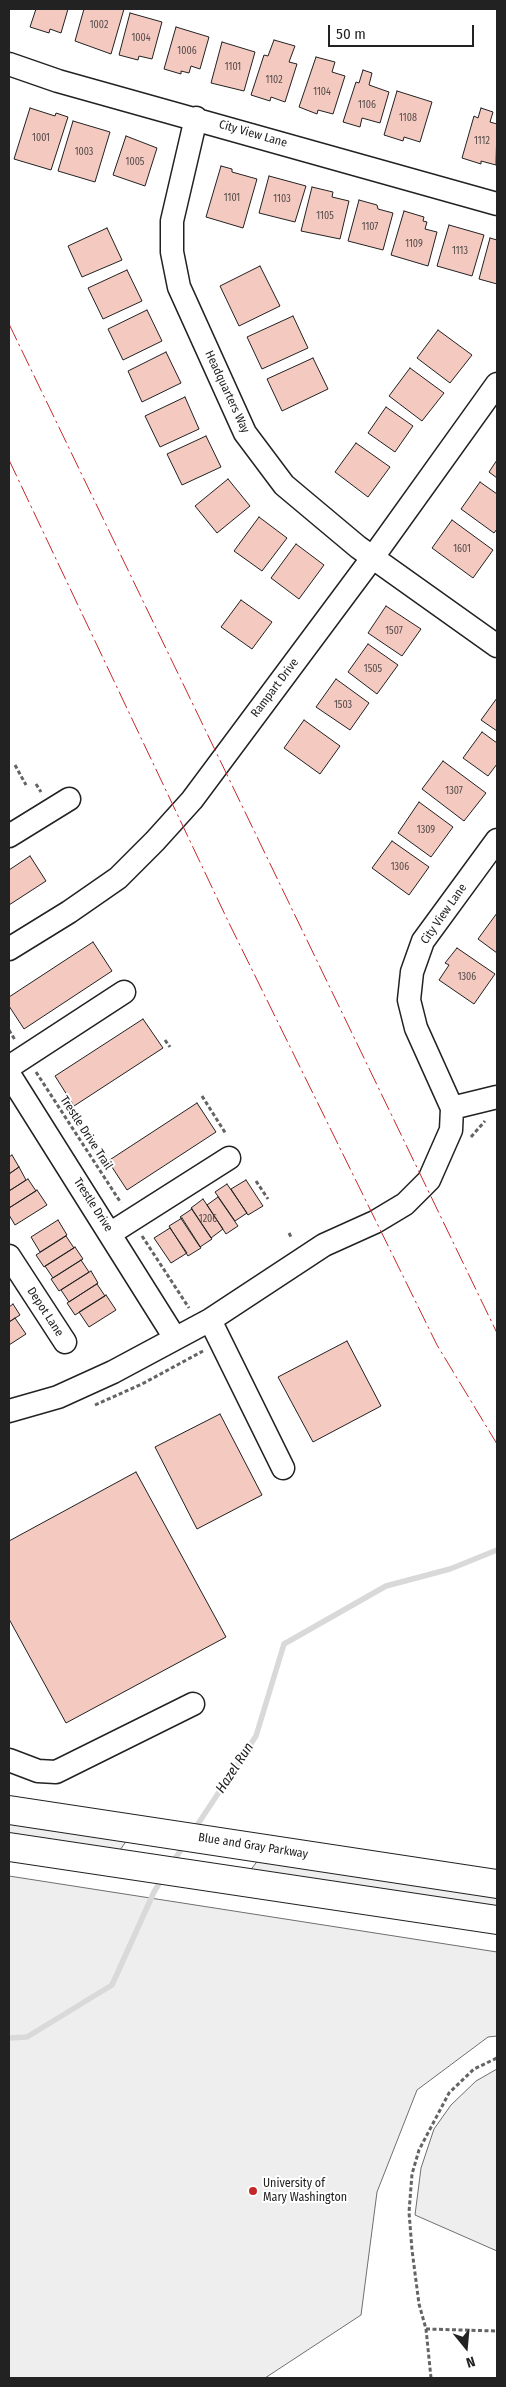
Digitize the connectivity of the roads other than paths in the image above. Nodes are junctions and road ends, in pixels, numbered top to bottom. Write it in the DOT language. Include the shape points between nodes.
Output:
graph roads {
  1 [pos="9,64"];
  2 [pos="196,118"];
  3 [pos="497,204"];
  4 [pos="497,384"];
  5 [pos="373,557"];
  6 [pos="497,646"];
  7 [pos="68,799"];
  8 [pos="9,836"];
  9 [pos="497,840"];
  10 [pos="9,949"];
  11 [pos="124,992"];
  12 [pos="9,1067"];
  13 [pos="9,1074"];
  14 [pos="497,1097"];
  15 [pos="452,1108"];
  16 [pos="229,1158"];
  17 [pos="111,1233"];
  18 [pos="9,1256"];
  19 [pos="202,1318"];
  20 [pos="175,1338"];
  21 [pos="65,1342"];
  22 [pos="9,1411"];
  23 [pos="283,1468"];
  24 [pos="193,1704"];
  25 [pos="9,1760"];
  26 [pos="9,1810"];
  27 [pos="9,1847"];
  28 [pos="497,1884"];
  29 [pos="497,1920"];
  1 -- 2 [label="street, City View Lane" via="58,81"];
  2 -- 3 [label="street, City View Lane"];
  2 -- 5 [label="street, Headquarters Way" via="172,220 172,252 179,287 246,433 284,485"];
  4 -- 5 [label="street, Rampart Drive"];
  5 -- 6 [label="street, Headquarters Way"];
  5 -- 10 [label="street, Rampart Drive" via="192,800 155,841 118,878"];
  7 -- 8 [label="street"];
  9 -- 15 [label="street, City View Lane" via="423,941 412,972 409,1000 416,1028"];
  11 -- 12 [label="street"];
  13 -- 17 [label="street, Trestle Drive"];
  14 -- 15 [label="street"];
  15 -- 19 [label="street" via="451,1130 439,1161 429,1180 405,1204 375,1222 324,1245"];
  16 -- 17 [label="street"];
  17 -- 20 [label="street, Trestle Drive"];
  18 -- 21 [label="street, Depot Lane"];
  19 -- 20 [label="street"];
  19 -- 23 [label="street"];
  20 -- 22 [label="street" via="58,1397"];
  24 -- 25 [label="street" via="56,1772 38,1771"];
  26 -- 28 [label="highway, Blue and Gray Parkway"];
  27 -- 29 [label="highway"];
}
